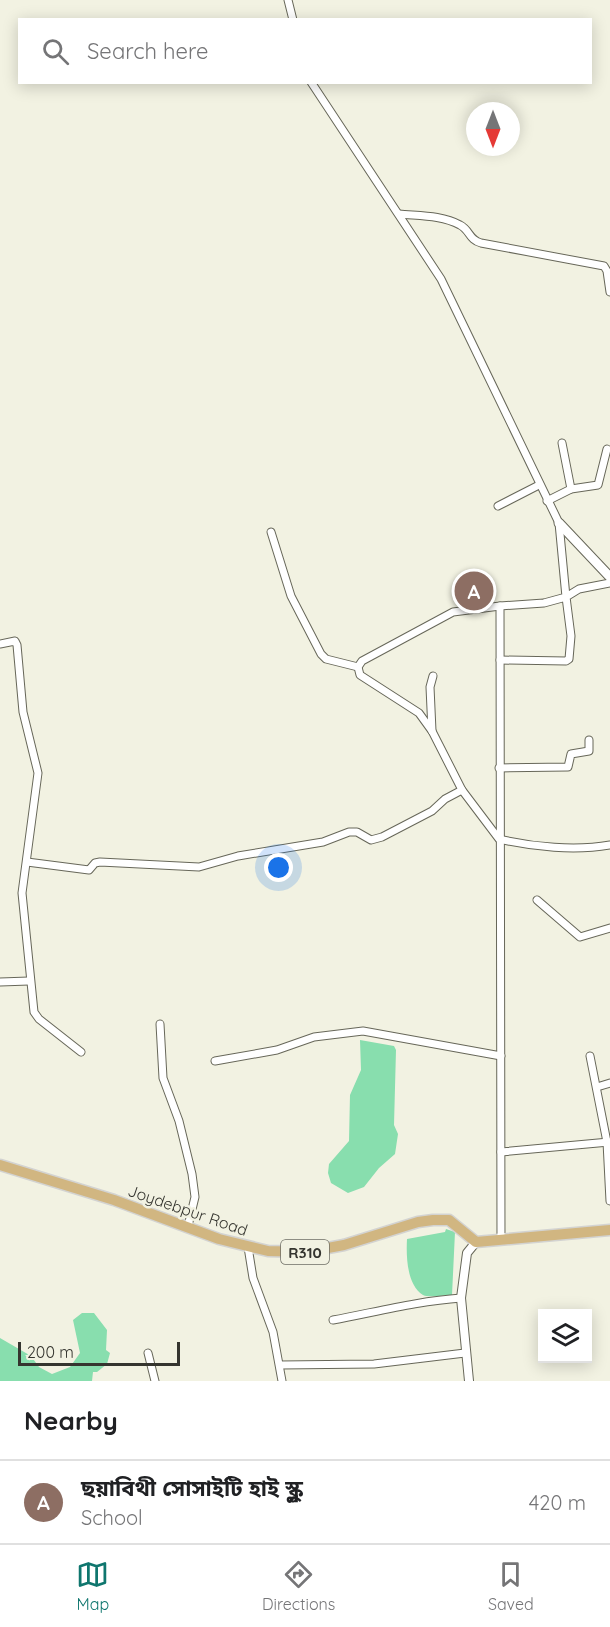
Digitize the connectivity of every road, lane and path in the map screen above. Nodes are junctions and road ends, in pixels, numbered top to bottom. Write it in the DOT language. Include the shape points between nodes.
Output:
graph roads {
  1 [pos="288,0"];
  2 [pos="292,18"];
  3 [pos="312,84"];
  4 [pos="399,214"];
  5 [pos="610,292"];
  6 [pos="562,443"];
  7 [pos="607,449"];
  8 [pos="539,485"];
  9 [pos="571,489"];
  10 [pos="547,501"];
  11 [pos="498,506"];
  12 [pos="559,523"];
  13 [pos="271,532"];
  14 [pos="610,577"];
  15 [pos="610,583"];
  16 [pos="566,597"];
  17 [pos="500,606"];
  18 [pos="0,644"];
  19 [pos="500,660"];
  20 [pos="358,667"];
  21 [pos="434,676"];
  22 [pos="432,731"];
  23 [pos="589,740"];
  24 [pos="499,768"];
  25 [pos="462,790"];
  26 [pos="499,839"];
  27 [pos="610,844"];
  28 [pos="27,862"];
  29 [pos="537,900"];
  30 [pos="610,928"];
  31 [pos="29,981"];
  32 [pos="0,982"];
  33 [pos="160,1024"];
  34 [pos="81,1052"];
  35 [pos="501,1056"];
  36 [pos="590,1056"];
  37 [pos="215,1061"];
  38 [pos="610,1083"];
  39 [pos="597,1087"];
  40 [pos="609,1142"];
  41 [pos="501,1152"];
  42 [pos="0,1165"];
  43 [pos="610,1200"];
  44 [pos="188,1226"];
  45 [pos="610,1230"];
  46 [pos="501,1240"];
  47 [pos="476,1242"];
  48 [pos="248,1247"];
  49 [pos="461,1298"];
  50 [pos="333,1320"];
  51 [pos="148,1353"];
  52 [pos="465,1353"];
  53 [pos="280,1365"];
  54 [pos="155,1381"];
  55 [pos="282,1381"];
  56 [pos="469,1381"];
  1 -- 2 [label="street"];
  3 -- 4 [label="street"];
  4 -- 5 [label="street" via="459,224 473,241 604,266"];
  4 -- 8 [label="street" via="441,279"];
  6 -- 9 [label="street"];
  7 -- 9 [label="street" via="598,485"];
  8 -- 10 [label="street"];
  8 -- 11 [label="street"];
  9 -- 10 [label="street"];
  10 -- 12 [label="street"];
  12 -- 14 [label="main road"];
  12 -- 16 [label="street"];
  13 -- 20 [label="street" via="291,596 321,654 326,659"];
  15 -- 16 [label="street" via="579,589"];
  16 -- 17 [label="street"];
  16 -- 19 [label="street" via="571,636 569,659"];
  17 -- 19 [label="street"];
  17 -- 20 [label="street" via="453,612 362,661"];
  18 -- 28 [label="street" via="15,641 17,645 23,712 38,773"];
  19 -- 24 [label="street"];
  20 -- 22 [label="street" via="360,675 374,686 419,713"];
  21 -- 22 [label="street" via="430,687"];
  22 -- 25 [label="street"];
  23 -- 24 [label="street" via="588,753 571,754 568,766"];
  24 -- 26 [label="street"];
  25 -- 26 [label="street"];
  25 -- 28 [label="street" via="408,825 371,840 353,831 323,842 238,856 199,867 100,862 89,870"];
  26 -- 27 [label="street" via="534,845"];
  26 -- 35 [label="street"];
  28 -- 31 [label="street" via="22,893 29,940"];
  29 -- 30 [label="street" via="580,937"];
  31 -- 32 [label="street"];
  31 -- 34 [label="street" via="34,1012 39,1019"];
  33 -- 44 [label="street" via="163,1078 192,1174 195,1197"];
  35 -- 37 [label="street" via="363,1031 314,1037 277,1050"];
  35 -- 41 [label="street"];
  36 -- 39 [label="street"];
  38 -- 39 [label="street"];
  39 -- 40 [label="street"];
  40 -- 41 [label="street"];
  40 -- 43 [label="street"];
  41 -- 46 [label="street"];
  42 -- 44 [label="main road, Joydebpur Road / R310"];
  44 -- 48 [label="main road, Joydebpur Road / R310"];
  45 -- 46 [label="main road"];
  46 -- 47 [label="main road"];
  47 -- 48 [label="main road, Joydebpur Road / R310" via="449,1220 433,1220 356,1243 312,1251"];
  47 -- 49 [label="street" via="467,1253"];
  48 -- 53 [label="street" via="253,1278 273,1332"];
  49 -- 50 [label="street" via="416,1302 398,1309"];
  49 -- 52 [label="street"];
  51 -- 54 [label="street"];
  52 -- 53 [label="street" via="374,1364"];
  52 -- 56 [label="street"];
  53 -- 55 [label="street"];
}
